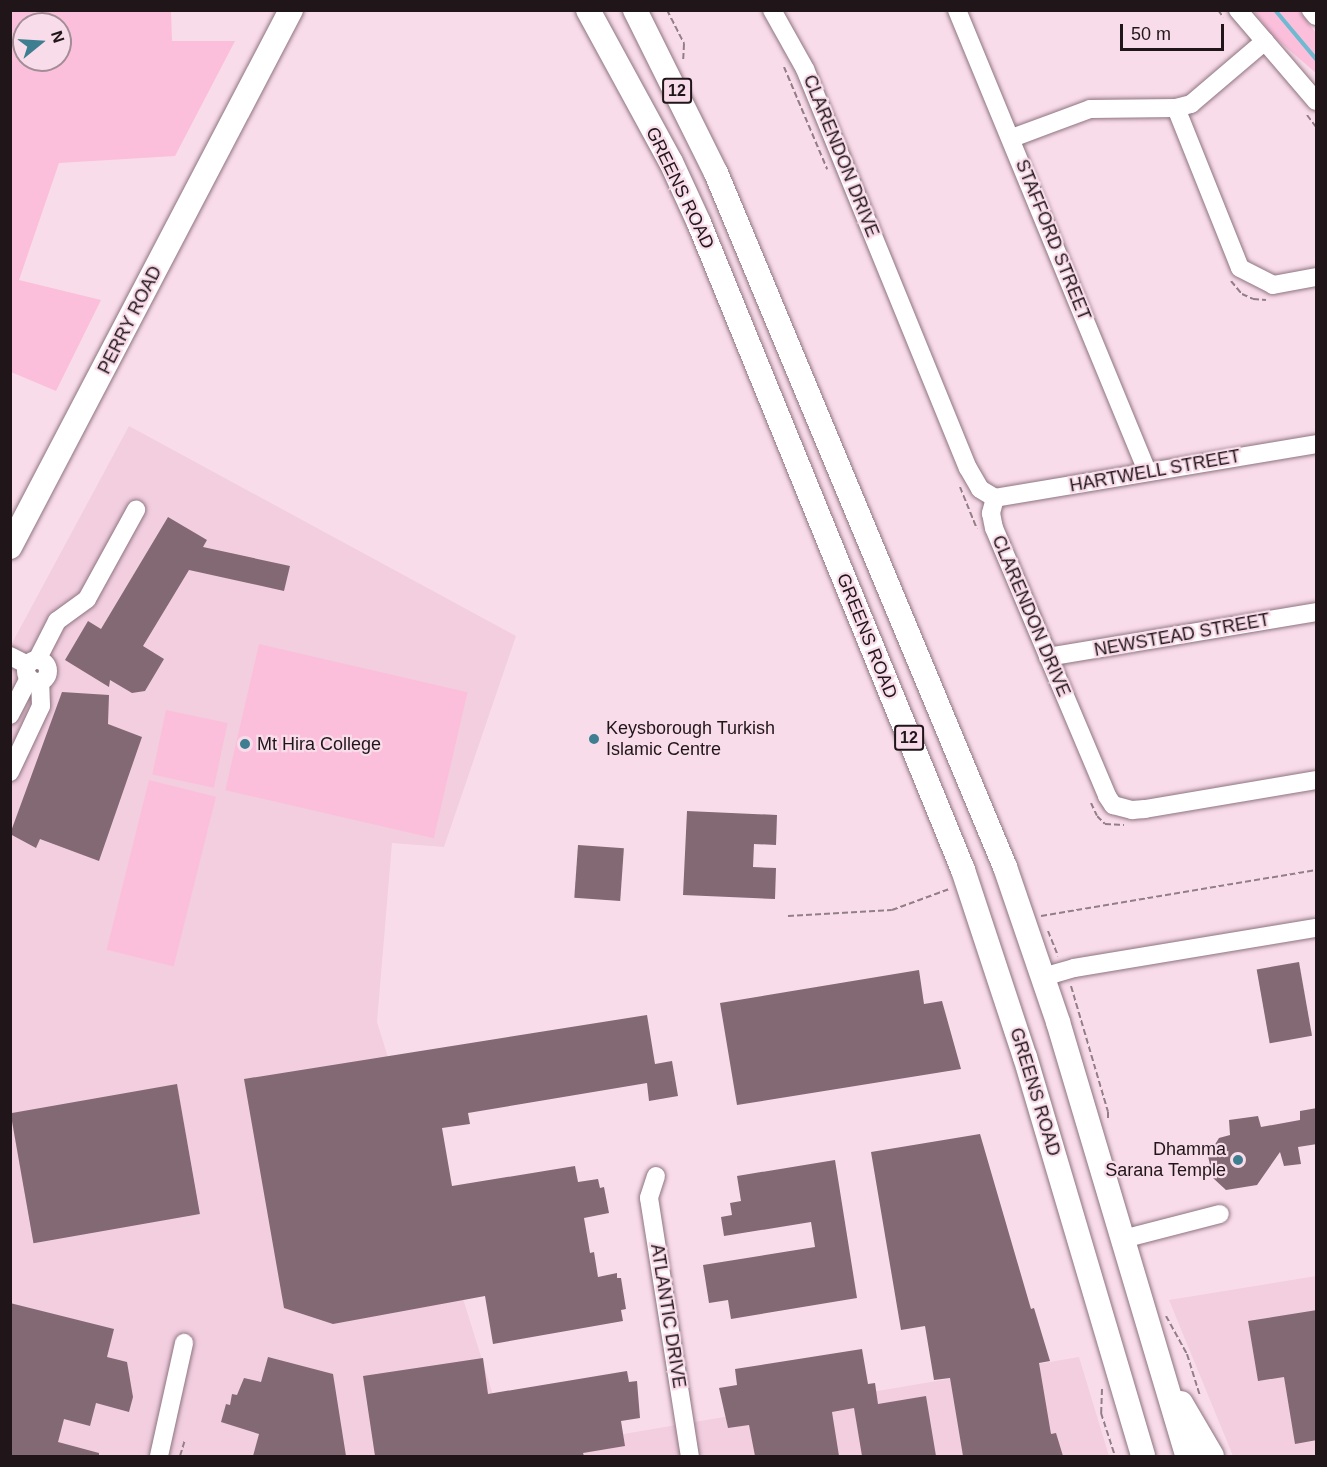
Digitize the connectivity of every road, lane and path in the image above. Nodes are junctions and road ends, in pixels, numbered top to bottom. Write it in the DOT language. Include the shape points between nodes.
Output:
graph roads {
  1 [pos="291,10"];
  2 [pos="303,10"];
  3 [pos="588,10"];
  4 [pos="635,10"];
  5 [pos="772,10"];
  6 [pos="957,10"];
  7 [pos="1238,10"];
  8 [pos="1311,10"];
  9 [pos="1317,16"];
  10 [pos="1265,41"];
  11 [pos="246,91"];
  12 [pos="1317,101"];
  13 [pos="1176,108"];
  14 [pos="697,134"];
  15 [pos="1012,138"];
  16 [pos="665,152"];
  17 [pos="1317,277"];
  18 [pos="1317,444"];
  19 [pos="1148,471"];
  20 [pos="995,498"];
  21 [pos="136,510"];
  22 [pos="10,547"];
  23 [pos="1317,612"];
  24 [pos="10,656"];
  25 [pos="1048,657"];
  26 [pos="33,671"];
  27 [pos="943,714"];
  28 [pos="10,715"];
  29 [pos="906,730"];
  30 [pos="10,772"];
  31 [pos="1317,780"];
  32 [pos="1317,870"];
  33 [pos="954,886"];
  34 [pos="788,916"];
  35 [pos="1041,916"];
  36 [pos="1317,928"];
  37 [pos="1043,977"];
  38 [pos="656,1176"];
  39 [pos="1220,1214"];
  40 [pos="1123,1239"];
  41 [pos="184,1343"];
  42 [pos="1161,1367"];
  43 [pos="1103,1378"];
  44 [pos="185,1440"];
  45 [pos="159,1456"];
  46 [pos="180,1456"];
  47 [pos="690,1456"];
  48 [pos="1114,1456"];
  49 [pos="1143,1456"];
  50 [pos="1187,1456"];
  51 [pos="1212,1456"];
  1 -- 11 [label="main road, PERRY ROAD"];
  2 -- 11 [label="main road, PERRY ROAD"];
  3 -- 16 [label="main road, GREENS ROAD / 12"];
  4 -- 14 [label="main road, GREENS ROAD / 12"];
  5 -- 20 [label="street, CLARENDON DRIVE" via="805,69 968,468 980,489"];
  6 -- 15 [label="street, STAFFORD STREET"];
  7 -- 10 [label="street"];
  8 -- 9 [label="street"];
  10 -- 12 [label="street"];
  10 -- 13 [label="street" via="1191,104"];
  11 -- 22 [label="main road, PERRY ROAD" via="72,434"];
  13 -- 15 [label="street" via="1090,109"];
  13 -- 17 [label="street" via="1240,268 1273,285"];
  14 -- 16 [label="main road"];
  14 -- 27 [label="main road, GREENS ROAD / 12"];
  15 -- 19 [label="street, STAFFORD STREET"];
  16 -- 29 [label="main road, GREENS ROAD / 12" via="738,315"];
  18 -- 19 [label="street, HARTWELL STREET"];
  19 -- 20 [label="street, HARTWELL STREET"];
  20 -- 25 [label="street, CLARENDON DRIVE" via="991,513 994,528"];
  21 -- 26 [label="street" via="87,598 57,621"];
  23 -- 25 [label="street, NEWSTEAD STREET"];
  24 -- 26 [label="street"];
  25 -- 31 [label="street, CLARENDON DRIVE" via="1113,805 1132,810"];
  26 -- 28 [label="street"];
  26 -- 30 [label="street" via="41,706"];
  27 -- 29 [label="main road" via="923,713"];
  27 -- 37 [label="main road, GREENS ROAD / 12" via="1005,867"];
  29 -- 49 [label="main road, GREENS ROAD / 12" via="998,969"];
  32 -- 35 [label="path"];
  33 -- 34 [label="path" via="892,910"];
  36 -- 37 [label="street" via="1079,967"];
  37 -- 40 [label="main road, GREENS ROAD / 12"];
  38 -- 47 [label="street, ATLANTIC DRIVE" via="649,1198"];
  39 -- 40 [label="street"];
  40 -- 42 [label="main road, GREENS ROAD / 12"];
  41 -- 45 [label="street"];
  42 -- 50 [label="main road, GREENS ROAD / 12"];
  42 -- 51 [label="main road"];
  43 -- 48 [label="path" via="1101,1413"];
  44 -- 46 [label="path"];
}
